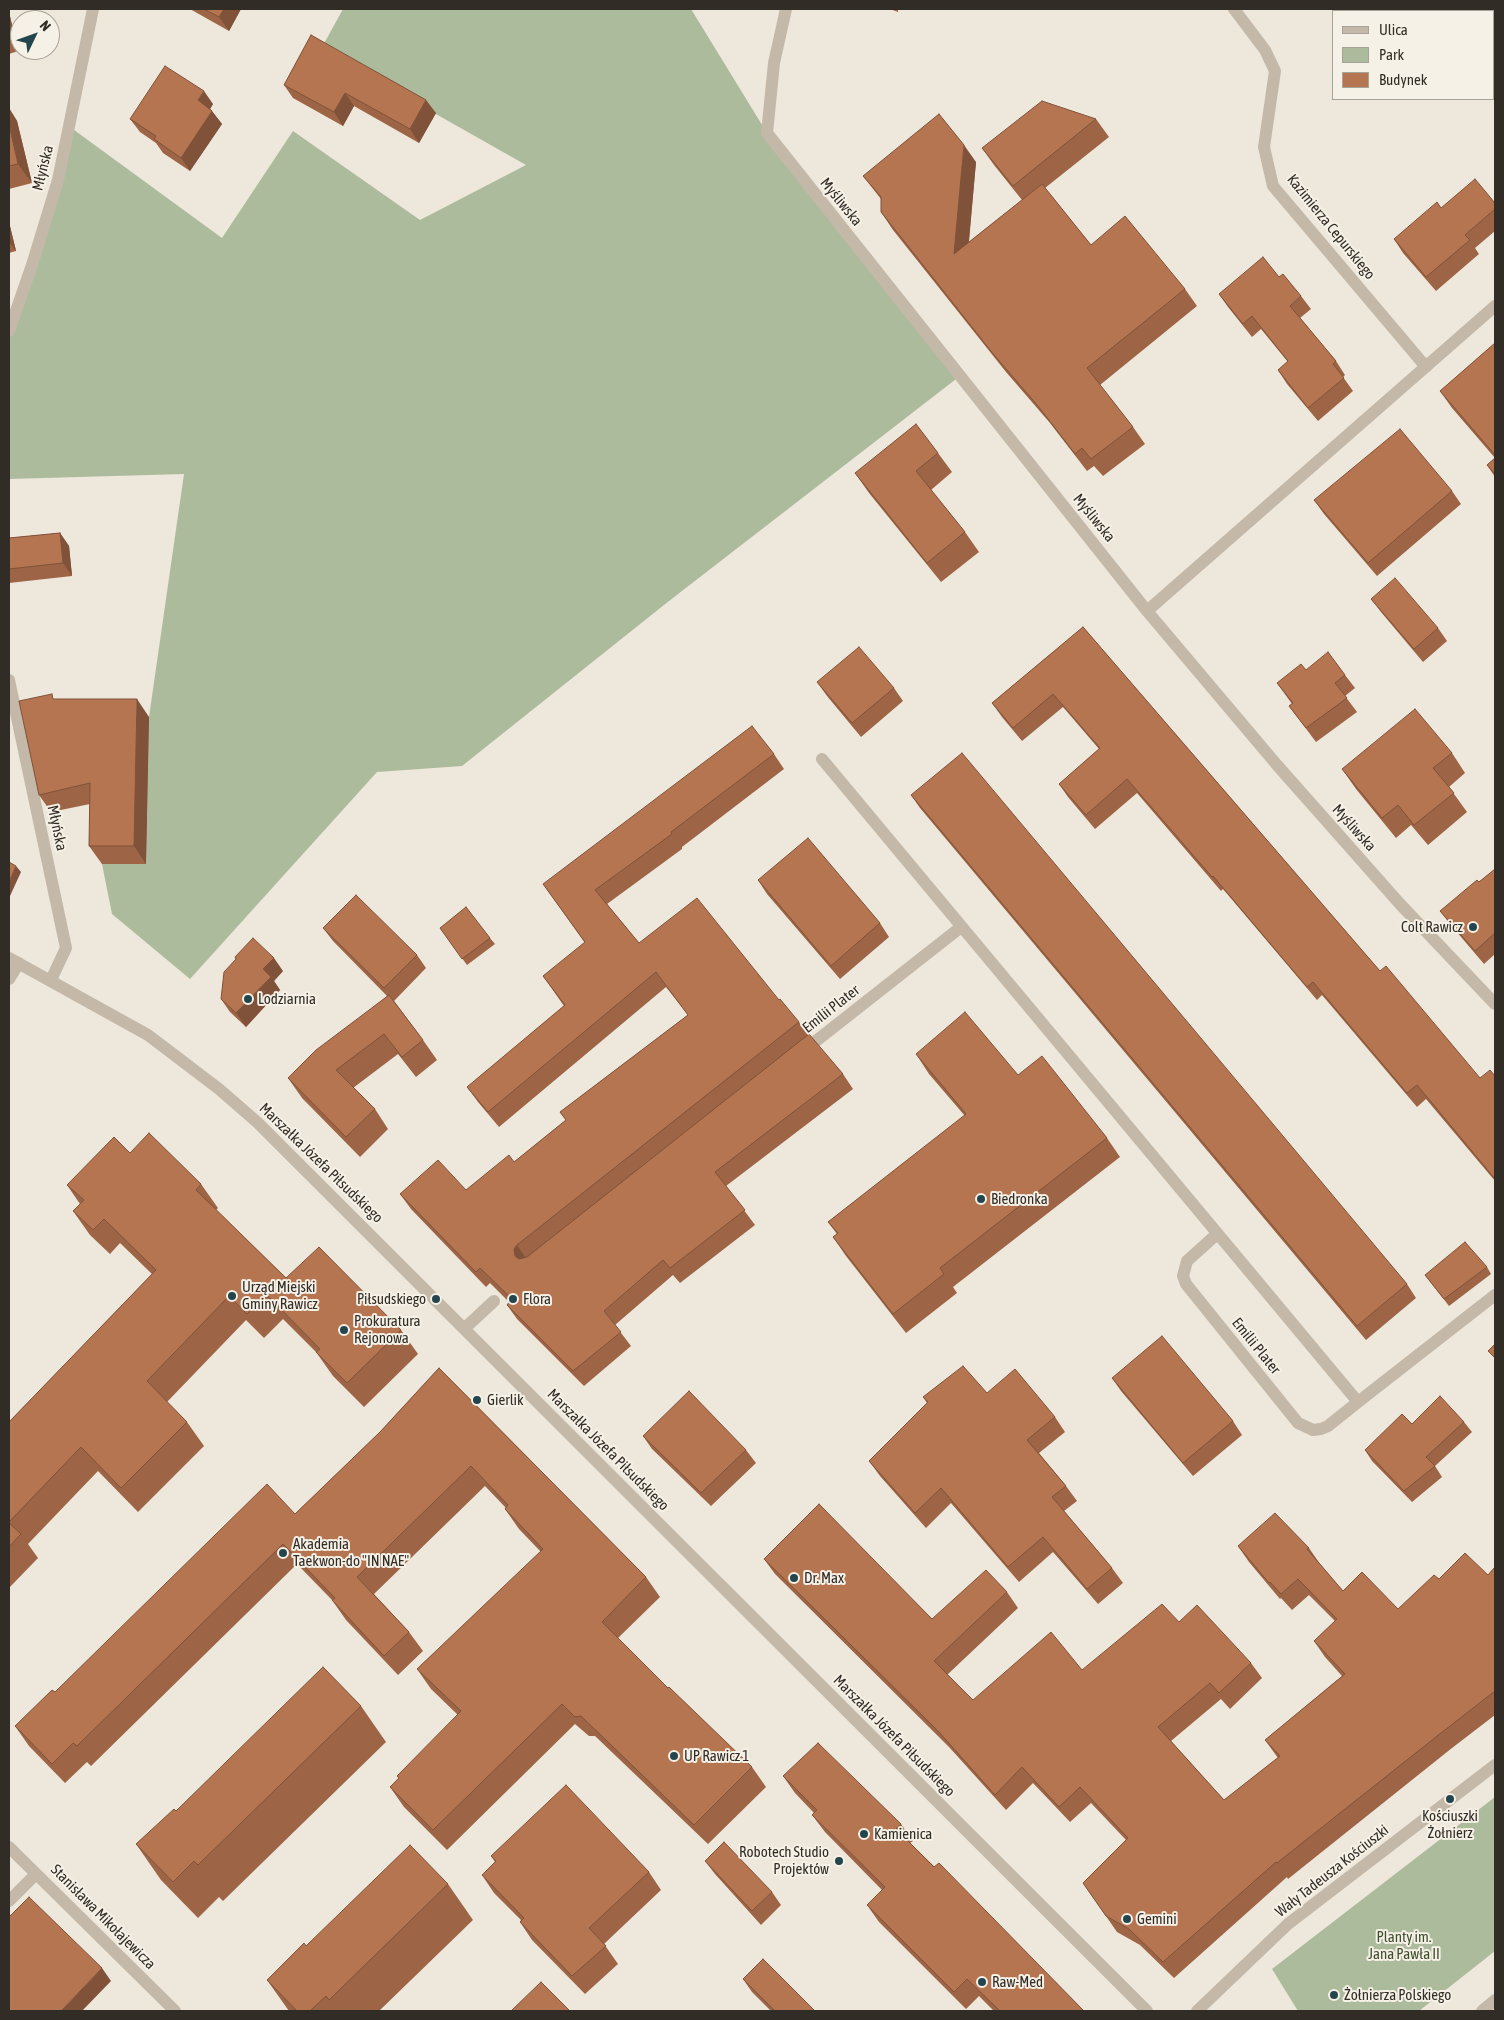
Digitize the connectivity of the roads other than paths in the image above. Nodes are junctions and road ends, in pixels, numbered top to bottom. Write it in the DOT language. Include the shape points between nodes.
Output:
graph roads {
  1 [pos="92,9"];
  2 [pos="786,9"];
  3 [pos="1234,9"];
  4 [pos="1495,306"];
  5 [pos="9,331"];
  6 [pos="1426,367"];
  7 [pos="1147,611"];
  8 [pos="9,680"];
  9 [pos="822,758"];
  10 [pos="961,926"];
  11 [pos="14,960"];
  12 [pos="9,979"];
  13 [pos="51,980"];
  14 [pos="1495,1004"];
  15 [pos="789,1062"];
  16 [pos="1217,1234"];
  17 [pos="1495,1295"];
  18 [pos="494,1301"];
  19 [pos="465,1328"];
  20 [pos="1358,1402"];
  21 [pos="1495,1765"];
  22 [pos="9,1847"];
  23 [pos="36,1874"];
  24 [pos="9,1901"];
  25 [pos="1495,2000"];
  26 [pos="175,2011"];
  27 [pos="1147,2011"];
  28 [pos="1197,2011"];
  29 [pos="1482,2011"];
  1 -- 5 [label="street, Młyńska" via="58,180"];
  2 -- 7 [label="street, Myśliwska" via="774,63 767,133"];
  3 -- 6 [label="street, Kazimierza Cepurskiego" via="1265,50 1275,71 1264,147 1274,186"];
  4 -- 6 [label="street"];
  6 -- 7 [label="street"];
  7 -- 14 [label="street, Myśliwska" via="1400,904"];
  8 -- 13 [label="street, Młyńska" via="66,948"];
  9 -- 10 [label="street"];
  10 -- 15 [label="street, Emilii Plater"];
  10 -- 16 [label="street"];
  11 -- 12 [label="street"];
  11 -- 13 [label="street, Marszałka Józefa Piłsudskiego"];
  13 -- 19 [label="street, Marszałka Józefa Piłsudskiego" via="148,1035 219,1089 257,1122"];
  16 -- 20 [label="street"];
  16 -- 20 [label="street, Emilii Plater" via="1187,1261 1186,1284 1298,1423 1313,1430 1321,1429"];
  17 -- 20 [label="street, Emilii Plater"];
  18 -- 19 [label="street"];
  19 -- 27 [label="street, Marszałka Józefa Piłsudskiego"];
  21 -- 28 [label="street, Wały Tadeusza Kościuszki" via="1288,1924"];
  22 -- 23 [label="street, Stanisława Mikołajewicza"];
  23 -- 24 [label="street"];
  23 -- 26 [label="street, Stanisława Mikołajewicza"];
  25 -- 29 [label="street"];
}
